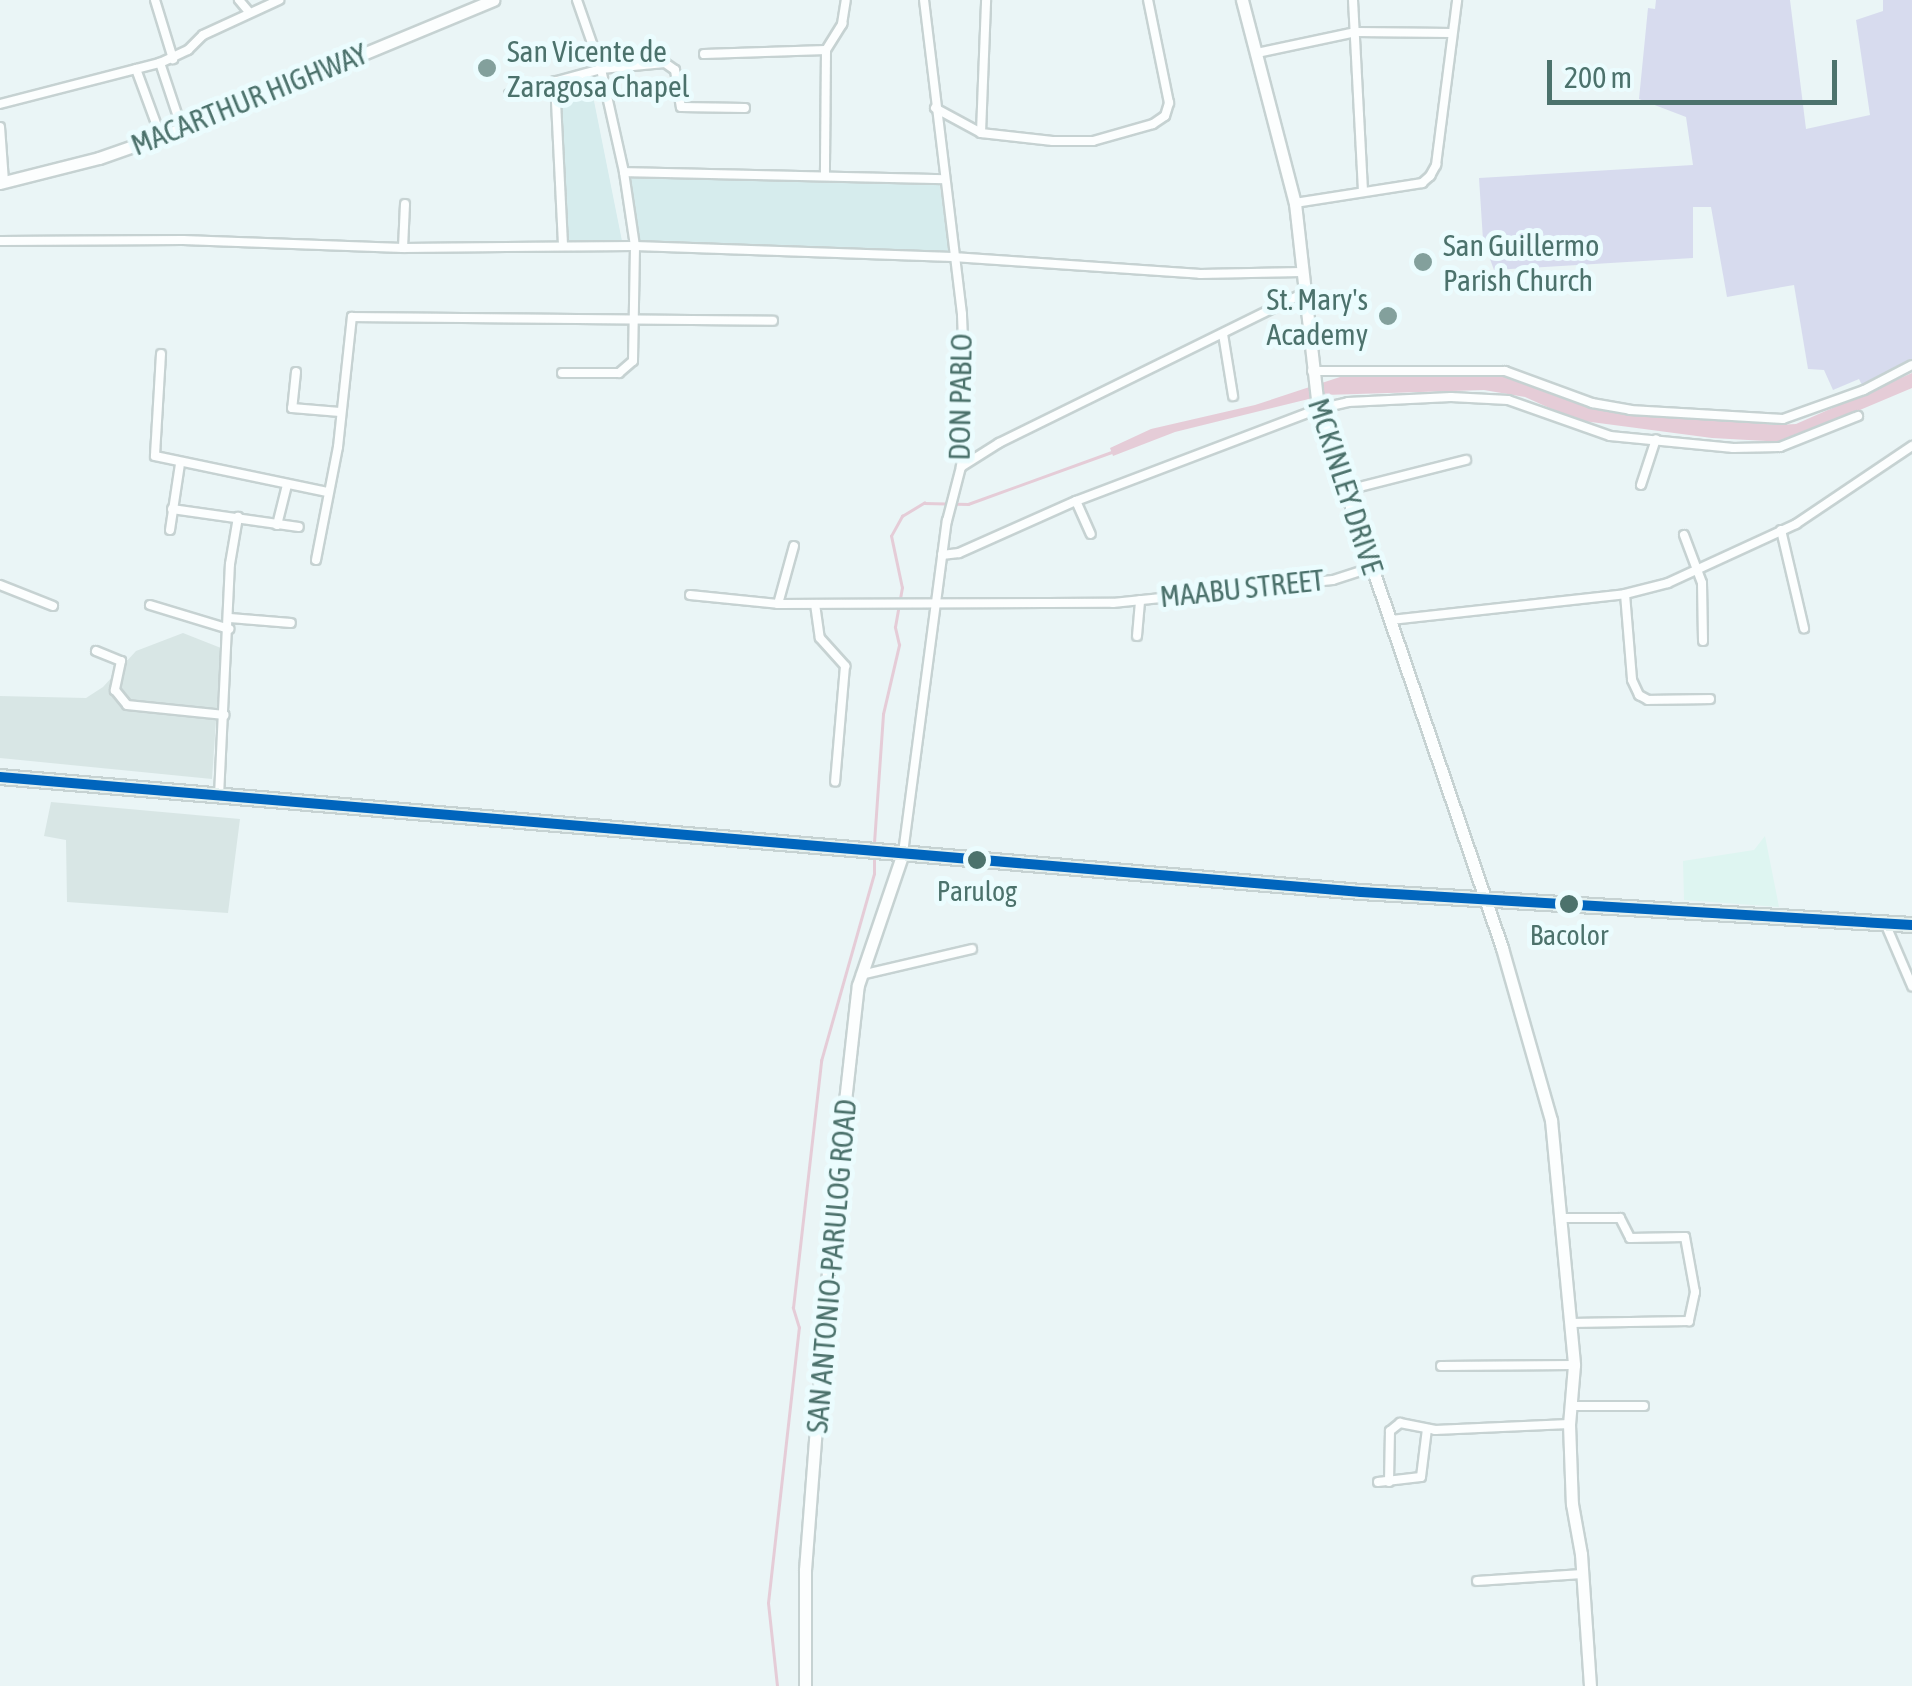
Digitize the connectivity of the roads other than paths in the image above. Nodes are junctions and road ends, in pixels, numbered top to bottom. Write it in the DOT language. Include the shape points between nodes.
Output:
graph roads {
  1 [pos="156,0"];
  2 [pos="239,0"];
  3 [pos="279,0"];
  4 [pos="576,0"];
  5 [pos="846,0"];
  6 [pos="924,0"];
  7 [pos="986,0"];
  8 [pos="1148,0"];
  9 [pos="1242,0"];
  10 [pos="1353,0"];
  11 [pos="1457,0"];
  12 [pos="490,1"];
  13 [pos="249,12"];
  14 [pos="1356,32"];
  15 [pos="1451,32"];
  16 [pos="826,50"];
  17 [pos="1256,53"];
  18 [pos="704,54"];
  19 [pos="173,60"];
  20 [pos="160,63"];
  21 [pos="136,69"];
  22 [pos="601,70"];
  23 [pos="555,81"];
  24 [pos="508,94"];
  25 [pos="0,104"];
  26 [pos="745,108"];
  27 [pos="935,108"];
  28 [pos="0,127"];
  29 [pos="182,130"];
  30 [pos="981,133"];
  31 [pos="160,137"];
  32 [pos="624,172"];
  33 [pos="825,174"];
  34 [pos="942,179"];
  35 [pos="2,182"];
  36 [pos="1363,191"];
  37 [pos="1295,203"];
  38 [pos="405,204"];
  39 [pos="0,241"];
  40 [pos="563,244"];
  41 [pos="635,246"];
  42 [pos="403,248"];
  43 [pos="953,257"];
  44 [pos="1302,272"];
  45 [pos="1304,293"];
  46 [pos="634,317"];
  47 [pos="773,321"];
  48 [pos="1223,334"];
  49 [pos="161,354"];
  50 [pos="1912,365"];
  51 [pos="296,372"];
  52 [pos="562,374"];
  53 [pos="1312,377"];
  54 [pos="1233,396"];
  55 [pos="1318,406"];
  56 [pos="340,412"];
  57 [pos="1858,416"];
  58 [pos="1656,439"];
  59 [pos="1912,446"];
  60 [pos="1466,460"];
  61 [pos="180,464"];
  62 [pos="961,466"];
  63 [pos="288,485"];
  64 [pos="1642,485"];
  65 [pos="1344,490"];
  66 [pos="327,492"];
  67 [pos="1076,502"];
  68 [pos="172,509"];
  69 [pos="238,517"];
  70 [pos="277,525"];
  71 [pos="299,527"];
  72 [pos="170,530"];
  73 [pos="1780,530"];
  74 [pos="1091,534"];
  75 [pos="1684,535"];
  76 [pos="794,546"];
  77 [pos="942,556"];
  78 [pos="316,560"];
  79 [pos="1370,568"];
  80 [pos="1698,568"];
  81 [pos="0,584"];
  82 [pos="1626,594"];
  83 [pos="690,596"];
  84 [pos="1140,600"];
  85 [pos="937,603"];
  86 [pos="150,604"];
  87 [pos="778,604"];
  88 [pos="815,604"];
  89 [pos="53,606"];
  90 [pos="230,618"];
  91 [pos="1391,620"];
  92 [pos="291,622"];
  93 [pos="1804,628"];
  94 [pos="229,630"];
  95 [pos="1137,636"];
  96 [pos="1703,642"];
  97 [pos="96,651"];
  98 [pos="1710,699"];
  99 [pos="224,715"];
  100 [pos="0,777"];
  101 [pos="835,782"];
  102 [pos="219,796"];
  103 [pos="896,853"];
  104 [pos="1485,902"];
  105 [pos="1885,923"];
  106 [pos="1912,925"];
  107 [pos="972,948"];
  108 [pos="862,974"];
  109 [pos="1912,986"];
  110 [pos="1562,1218"];
  111 [pos="1571,1324"];
  112 [pos="1574,1364"];
  113 [pos="1441,1366"];
  114 [pos="1570,1406"];
  115 [pos="1644,1406"];
  116 [pos="1569,1424"];
  117 [pos="1427,1429"];
  118 [pos="1378,1482"];
  119 [pos="1390,1482"];
  120 [pos="1582,1574"];
  121 [pos="1477,1580"];
  122 [pos="805,1686"];
  123 [pos="1590,1686"];
  1 -- 19 [label="street"];
  2 -- 13 [label="street"];
  3 -- 13 [label="street"];
  4 -- 22 [label="street"];
  5 -- 16 [label="street" via="842,24"];
  6 -- 27 [label="street, DON PABLO"];
  7 -- 30 [label="street"];
  8 -- 30 [label="street" via="1169,103 1165,116 1093,141"];
  9 -- 17 [label="street, MCKINLEY DRIVE"];
  10 -- 14 [label="street"];
  11 -- 15 [label="street"];
  12 -- 29 [label="street, MACARTHUR HIGHWAY"];
  13 -- 19 [label="street" via="203,35"];
  14 -- 15 [label="street"];
  14 -- 17 [label="street"];
  14 -- 36 [label="street"];
  15 -- 36 [label="street" via="1436,165 1422,183"];
  16 -- 18 [label="street"];
  16 -- 33 [label="street"];
  17 -- 37 [label="street, MCKINLEY DRIVE"];
  19 -- 20 [label="street"];
  20 -- 21 [label="street"];
  20 -- 29 [label="street"];
  21 -- 25 [label="street"];
  21 -- 31 [label="street"];
  22 -- 23 [label="street"];
  22 -- 26 [label="street" via="665,63 675,70 681,107"];
  22 -- 32 [label="street"];
  23 -- 24 [label="street"];
  23 -- 40 [label="street"];
  27 -- 30 [label="street"];
  27 -- 34 [label="street, DON PABLO"];
  28 -- 35 [label="street"];
  29 -- 31 [label="street, MACARTHUR HIGHWAY"];
  31 -- 35 [label="street, MACARTHUR HIGHWAY"];
  32 -- 33 [label="street"];
  32 -- 41 [label="street"];
  33 -- 34 [label="street"];
  34 -- 43 [label="street, DON PABLO"];
  36 -- 37 [label="street"];
  37 -- 44 [label="street, MCKINLEY DRIVE"];
  38 -- 42 [label="street"];
  39 -- 42 [label="street"];
  40 -- 41 [label="street"];
  40 -- 42 [label="street"];
  41 -- 43 [label="street"];
  41 -- 46 [label="street"];
  43 -- 44 [label="street" via="1200,274"];
  43 -- 62 [label="street, DON PABLO" via="966,361"];
  44 -- 45 [label="street, MCKINLEY DRIVE"];
  45 -- 48 [label="street"];
  45 -- 53 [label="street, MCKINLEY DRIVE"];
  46 -- 47 [label="street"];
  46 -- 52 [label="street" via="629,368"];
  46 -- 56 [label="street" via="352,316"];
  48 -- 54 [label="street"];
  48 -- 62 [label="street"];
  49 -- 61 [label="street" via="154,452"];
  50 -- 53 [label="street" via="1783,419 1630,410 1505,372"];
  51 -- 56 [label="street" via="292,408"];
  53 -- 55 [label="street, MCKINLEY DRIVE"];
  55 -- 58 [label="street" via="1494,399 1610,436"];
  55 -- 65 [label="street, MCKINLEY DRIVE"];
  55 -- 67 [label="street"];
  56 -- 66 [label="street"];
  57 -- 58 [label="street" via="1780,447"];
  58 -- 64 [label="street"];
  59 -- 73 [label="street"];
  60 -- 65 [label="street"];
  61 -- 63 [label="street"];
  61 -- 68 [label="street"];
  62 -- 77 [label="street, DON PABLO"];
  63 -- 66 [label="street"];
  63 -- 70 [label="street"];
  65 -- 79 [label="street, MCKINLEY DRIVE"];
  66 -- 78 [label="street"];
  67 -- 74 [label="street"];
  67 -- 77 [label="street"];
  68 -- 69 [label="street"];
  68 -- 72 [label="street"];
  69 -- 70 [label="street"];
  69 -- 90 [label="street"];
  70 -- 71 [label="street"];
  73 -- 80 [label="street"];
  73 -- 93 [label="street"];
  75 -- 80 [label="street"];
  76 -- 87 [label="street"];
  77 -- 85 [label="street, DON PABLO"];
  79 -- 84 [label="street, MAABU STREET" via="1333,580"];
  79 -- 91 [label="street, MCKINLEY DRIVE"];
  80 -- 82 [label="street"];
  80 -- 96 [label="street"];
  81 -- 89 [label="street"];
  82 -- 91 [label="street"];
  82 -- 98 [label="street" via="1639,696"];
  83 -- 87 [label="street, MAABU STREET"];
  84 -- 85 [label="street, MAABU STREET"];
  84 -- 95 [label="street"];
  85 -- 88 [label="street, MAABU STREET"];
  85 -- 103 [label="street, DON PABLO"];
  86 -- 94 [label="street"];
  87 -- 88 [label="street, MAABU STREET"];
  88 -- 101 [label="street" via="820,638 845,666"];
  90 -- 92 [label="street"];
  90 -- 94 [label="street"];
  91 -- 104 [label="street, MCKINLEY DRIVE"];
  94 -- 99 [label="street"];
  97 -- 99 [label="street" via="121,661 116,690 127,705"];
  99 -- 102 [label="street"];
  100 -- 102 [label="highway"];
  102 -- 103 [label="highway"];
  103 -- 104 [label="highway"];
  103 -- 108 [label="street, SAN ANTONIO-PARULOG ROAD"];
  104 -- 105 [label="highway"];
  104 -- 110 [label="street, MCKINLEY DRIVE" via="1540,1070"];
  105 -- 106 [label="highway"];
  105 -- 109 [label="street"];
  107 -- 108 [label="street"];
  108 -- 122 [label="street, SAN ANTONIO-PARULOG ROAD" via="834,1210 804,1570"];
  110 -- 111 [label="street, MCKINLEY DRIVE"];
  110 -- 111 [label="street" via="1622,1218 1630,1238 1684,1237 1695,1292 1689,1321"];
  111 -- 112 [label="street, MCKINLEY DRIVE"];
  112 -- 113 [label="street"];
  112 -- 114 [label="street, MCKINLEY DRIVE"];
  114 -- 115 [label="street"];
  114 -- 116 [label="street, MCKINLEY DRIVE"];
  116 -- 117 [label="street"];
  116 -- 120 [label="street, MCKINLEY DRIVE"];
  117 -- 119 [label="street" via="1421,1477"];
  117 -- 119 [label="street" via="1409,1422 1392,1428"];
  118 -- 119 [label="street"];
  120 -- 121 [label="street"];
  120 -- 123 [label="street, MCKINLEY DRIVE"];
}
